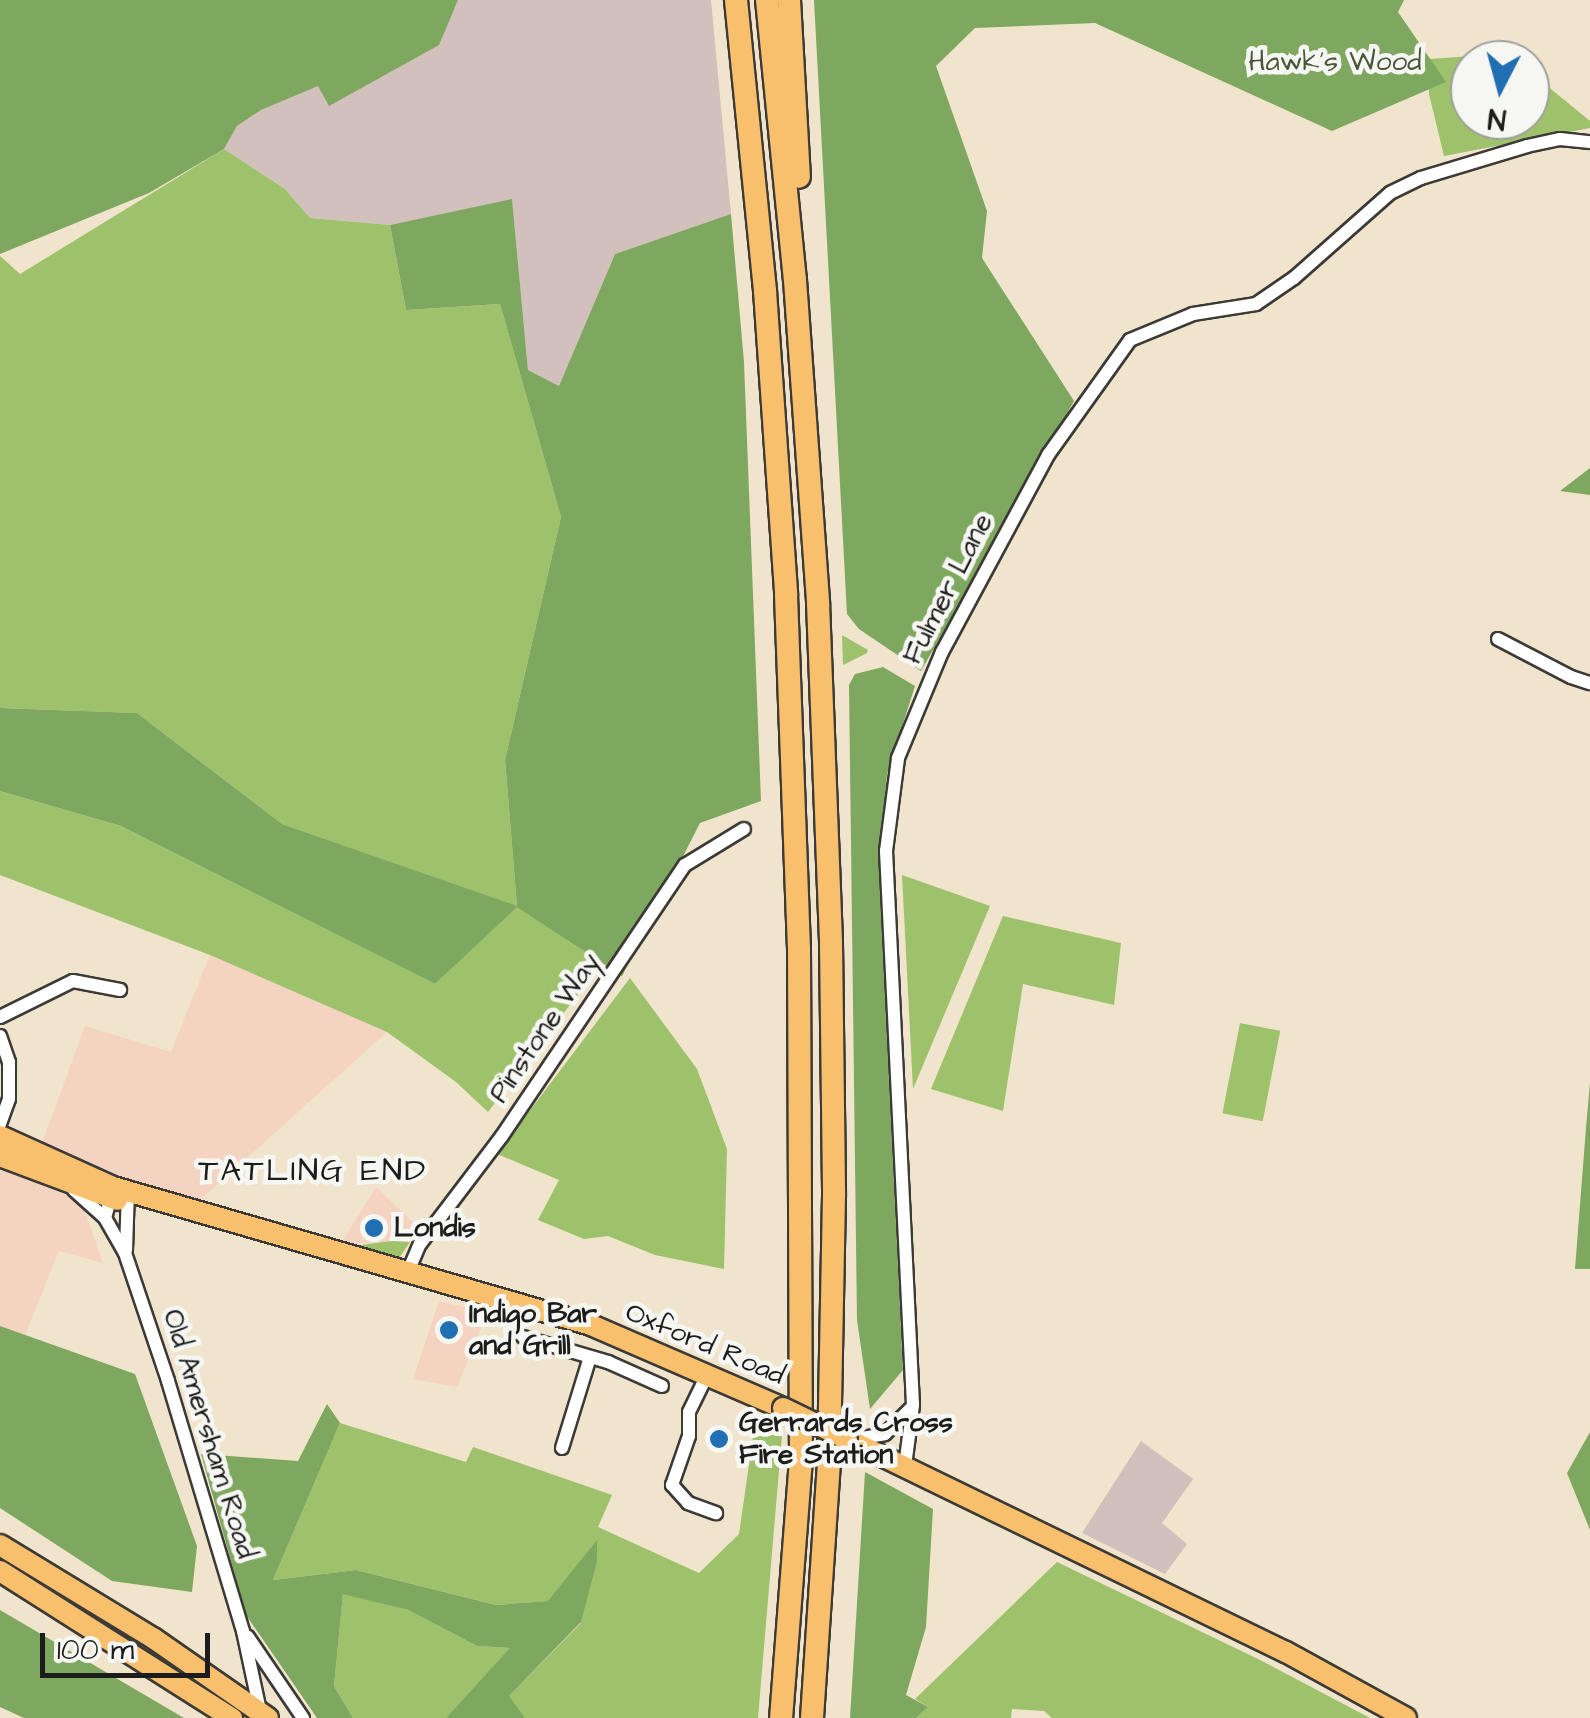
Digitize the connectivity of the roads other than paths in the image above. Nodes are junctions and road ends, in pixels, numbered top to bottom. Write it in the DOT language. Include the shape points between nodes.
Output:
graph roads {
  1 [pos="736,0"];
  2 [pos="767,0"];
  3 [pos="789,0"];
  4 [pos="1590,142"];
  5 [pos="795,280"];
  6 [pos="1498,639"];
  7 [pos="1590,683"];
  8 [pos="744,829"];
  9 [pos="120,990"];
  10 [pos="0,1017"];
  11 [pos="0,1036"];
  12 [pos="0,1124"];
  13 [pos="0,1136"];
  14 [pos="0,1156"];
  15 [pos="116,1199"];
  16 [pos="126,1253"];
  17 [pos="407,1274"];
  18 [pos="616,1335"];
  19 [pos="522,1337"];
  20 [pos="590,1357"];
  21 [pos="608,1362"];
  22 [pos="708,1373"];
  23 [pos="662,1386"];
  24 [pos="913,1405"];
  25 [pos="848,1439"];
  26 [pos="562,1448"];
  27 [pos="905,1466"];
  28 [pos="716,1513"];
  29 [pos="0,1544"];
  30 [pos="0,1571"];
  31 [pos="244,1631"];
  32 [pos="263,1716"];
  33 [pos="232,1718"];
  34 [pos="304,1718"];
  35 [pos="781,1718"];
  36 [pos="812,1718"];
  37 [pos="1406,1718"];
  1 -- 35 [label="highway" via="783,556 799,948 802,1420"];
  2 -- 5 [label="highway"];
  3 -- 5 [label="highway" via="800,198"];
  4 -- 24 [label="street, Fulmer Lane" via="1527,146 1421,178 1390,193 1256,304 1193,314 1130,340 1027,491 923,693 898,758 888,824"];
  5 -- 36 [label="highway" via="818,603 834,1106 829,1462"];
  6 -- 7 [label="street"];
  8 -- 17 [label="street, Pinstone Way" via="685,866 502,1136 420,1244"];
  9 -- 10 [label="street" via="72,981"];
  11 -- 12 [label="street" via="10,1099"];
  13 -- 15 [label="main road, Oxford Road"];
  14 -- 15 [label="main road"];
  15 -- 16 [label="street, Old Amersham Road"];
  15 -- 16 [label="street, Old Amersham Road"];
  15 -- 17 [label="main road, Oxford Road"];
  16 -- 31 [label="street, Old Amersham Road"];
  17 -- 18 [label="main road, Oxford Road"];
  18 -- 21 [label="street"];
  18 -- 22 [label="main road, Oxford Road"];
  19 -- 20 [label="street"];
  20 -- 21 [label="street"];
  20 -- 26 [label="street"];
  21 -- 23 [label="street"];
  22 -- 25 [label="main road, Oxford Road, bridge"];
  22 -- 28 [label="street" via="689,1412 689,1436 672,1485 688,1502"];
  24 -- 25 [label="street" via="885,1434"];
  24 -- 27 [label="street, Fulmer Lane"];
  25 -- 27 [label="main road, Oxford Road"];
  27 -- 37 [label="main road, Oxford Road" via="1286,1652"];
  29 -- 32 [label="main road" via="153,1638"];
  30 -- 33 [label="main road"];
  31 -- 32 [label="street, Old Amersham Road"];
  31 -- 34 [label="street, Old Amersham Road"];
}
